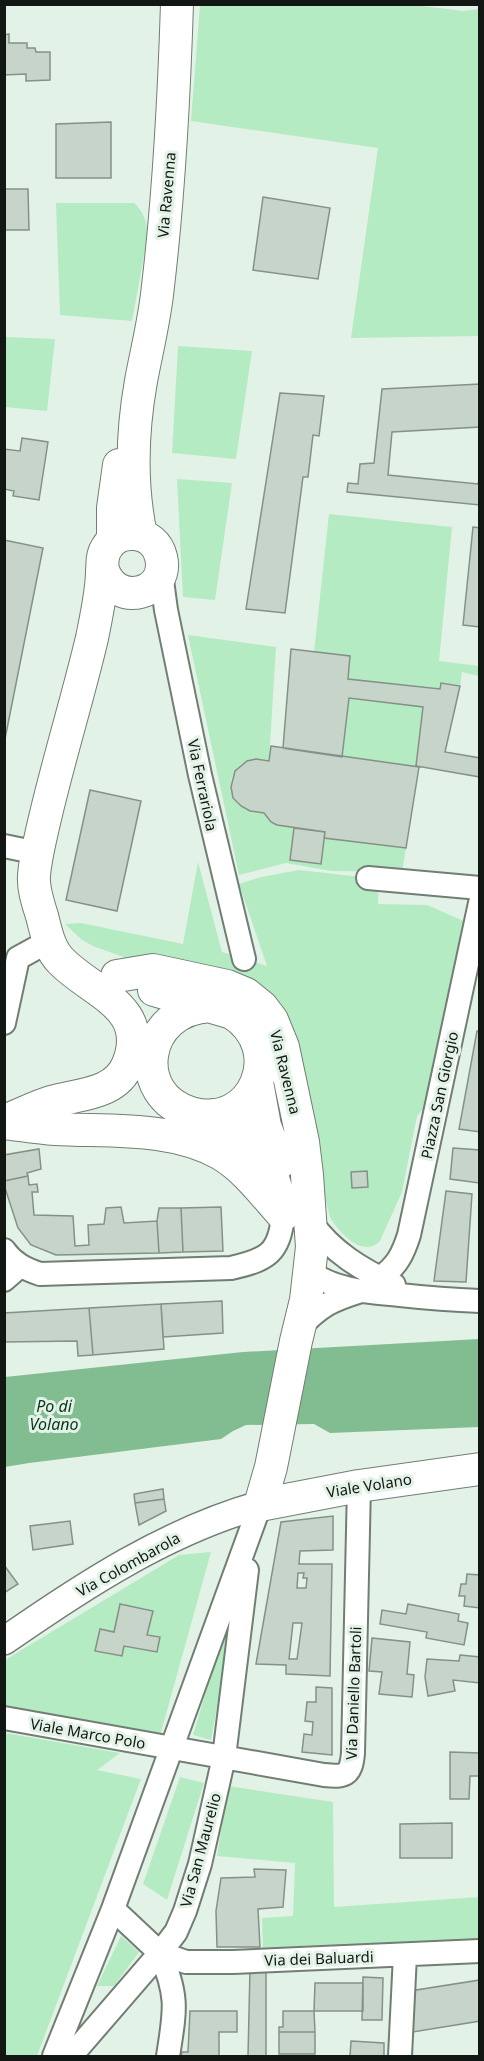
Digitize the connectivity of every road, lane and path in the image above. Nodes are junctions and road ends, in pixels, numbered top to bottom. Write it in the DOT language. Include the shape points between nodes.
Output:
graph roads {
  1 [pos="172,6"];
  2 [pos="127,537"];
  3 [pos="109,579"];
  4 [pos="157,591"];
  5 [pos="4,846"];
  6 [pos="38,853"];
  7 [pos="368,878"];
  8 [pos="480,888"];
  9 [pos="480,903"];
  10 [pos="45,929"];
  11 [pos="244,959"];
  12 [pos="117,976"];
  13 [pos="210,1006"];
  14 [pos="4,1023"];
  15 [pos="153,1054"];
  16 [pos="257,1082"];
  17 [pos="182,1110"];
  18 [pos="71,1111"];
  19 [pos="213,1115"];
  20 [pos="4,1122"];
  21 [pos="297,1218"];
  22 [pos="10,1266"];
  23 [pos="310,1272"];
  24 [pos="371,1285"];
  25 [pos="480,1301"];
  26 [pos="298,1335"];
  27 [pos="480,1469"];
  28 [pos="359,1486"];
  29 [pos="255,1519"];
  30 [pos="4,1641"];
  31 [pos="4,1718"];
  32 [pos="171,1747"];
  33 [pos="224,1757"];
  34 [pos="113,1909"];
  35 [pos="480,1951"];
  36 [pos="160,1953"];
  37 [pos="405,1955"];
  38 [pos="54,2056"];
  39 [pos="71,2056"];
  40 [pos="168,2056"];
  41 [pos="400,2056"];
  1 -- 2 [label="main road, Via Ravenna" via="174,112 158,289 141,383 117,472 113,508"];
  2 -- 3 [label="main road, Via Ravenna" via="103,554"];
  2 -- 4 [label="main road" via="148,538 159,549 162,565"];
  3 -- 4 [label="main road" via="130,594"];
  3 -- 6 [label="main road, Via Ravenna"];
  4 -- 11 [label="street, Via Ferrariola"];
  5 -- 6 [label="street"];
  6 -- 10 [label="main road, Via Ravenna" via="34,876"];
  7 -- 8 [label="street"];
  9 -- 24 [label="street, Piazza San Giorgio" via="409,1235 395,1266"];
  10 -- 12 [label="main road, Via Ravenna"];
  10 -- 14 [label="street" via="18,958"];
  10 -- 20 [label="main road, Via Ravenna" via="59,960 122,1008 133,1033 130,1056 119,1079 104,1089 50,1102"];
  12 -- 13 [label="main road, Via Ravenna"];
  12 -- 15 [label="main road, Via Ravenna" via="150,1027"];
  12 -- 21 [label="main road, Via Ravenna" via="153,970 227,986 246,994 272,1020 283,1047 308,1175"];
  13 -- 15 [label="main road" via="186,1010 166,1023"];
  13 -- 16 [label="main road, Via Ravenna" via="232,1013 250,1028 260,1048"];
  15 -- 17 [label="main road, Via Ravenna" via="158,1086"];
  15 -- 18 [label="main road" via="127,1093"];
  16 -- 19 [label="main road, Via Ravenna" via="244,1101"];
  16 -- 21 [label="main road, Via Ravenna" via="261,1111"];
  17 -- 18 [label="main road" via="147,1112 119,1120 87,1119"];
  17 -- 19 [label="main road, Via Ravenna"];
  18 -- 20 [label="main road"];
  19 -- 21 [label="main road, Via Ravenna" via="238,1129 261,1152"];
  20 -- 21 [label="main road" via="51,1129 169,1136 206,1147 234,1163"];
  21 -- 22 [label="street, Via Ravenna" via="264,1257 231,1268 40,1274"];
  21 -- 23 [label="main road, Via Ravenna"];
  21 -- 24 [label="street"];
  23 -- 24 [label="street" via="333,1284"];
  23 -- 26 [label="main road"];
  24 -- 25 [label="street" via="403,1289 432,1299"];
  24 -- 26 [label="street" via="325,1304 314,1312"];
  26 -- 29 [label="main road, Via San Maurelio" via="271,1467"];
  27 -- 28 [label="main road, Viale Volano"];
  28 -- 29 [label="main road, Viale Volano"];
  28 -- 33 [label="street, Via Daniello Bartoli" via="353,1753 349,1771 339,1776"];
  29 -- 30 [label="street, Via Colombarola" via="217,1518 77,1591"];
  29 -- 32 [label="street, Via San Maurelio"];
  29 -- 33 [label="street, Via San Maurelio"];
  31 -- 32 [label="street, Viale Marco Polo"];
  32 -- 33 [label="street"];
  32 -- 34 [label="street, Via San Maurelio"];
  33 -- 36 [label="street, Via San Maurelio" via="200,1864 176,1932"];
  34 -- 36 [label="street"];
  34 -- 38 [label="street, Via San Maurelio"];
  35 -- 37 [label="street, Via dei Baluardi"];
  36 -- 37 [label="street, Via dei Baluardi" via="195,1963"];
  36 -- 39 [label="street, Via San Maurelio"];
  36 -- 40 [label="street" via="175,2002"];
  37 -- 41 [label="street"];
}
